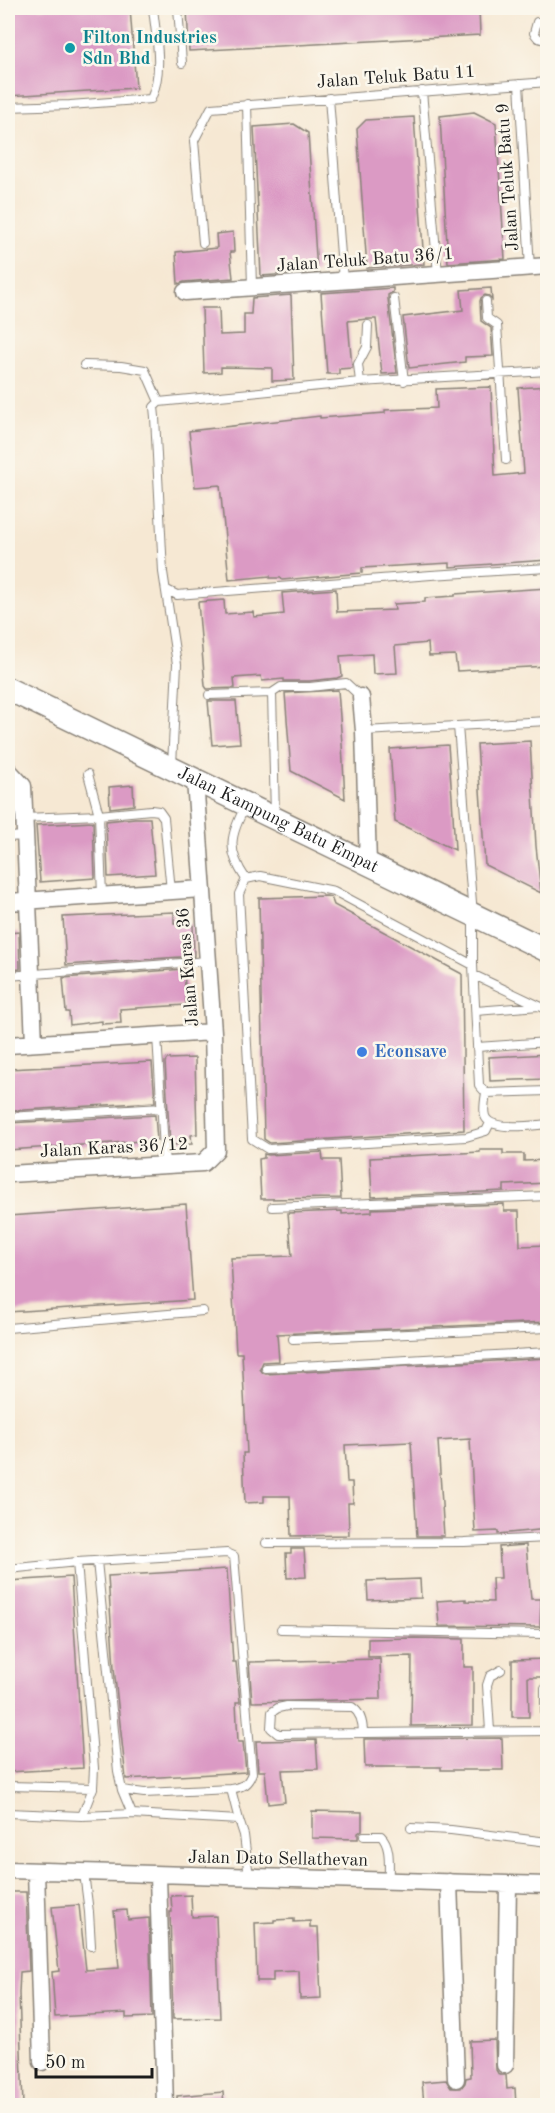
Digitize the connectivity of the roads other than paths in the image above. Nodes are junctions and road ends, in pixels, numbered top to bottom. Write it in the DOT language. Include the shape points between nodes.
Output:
graph roads {
  1 [pos="153,8"];
  2 [pos="178,8"];
  3 [pos="548,22"];
  4 [pos="548,41"];
  5 [pos="182,63"];
  6 [pos="548,82"];
  7 [pos="519,84"];
  8 [pos="422,91"];
  9 [pos="329,98"];
  10 [pos="247,104"];
  11 [pos="8,107"];
  12 [pos="203,243"];
  13 [pos="548,266"];
  14 [pos="530,268"];
  15 [pos="438,274"];
  16 [pos="343,281"];
  17 [pos="252,287"];
  18 [pos="185,292"];
  19 [pos="394,298"];
  20 [pos="486,301"];
  21 [pos="368,325"];
  22 [pos="84,365"];
  23 [pos="548,371"];
  24 [pos="499,375"];
  25 [pos="404,381"];
  26 [pos="360,382"];
  27 [pos="159,402"];
  28 [pos="506,460"];
  29 [pos="548,568"];
  30 [pos="167,590"];
  31 [pos="8,689"];
  32 [pos="272,693"];
  33 [pos="209,695"];
  34 [pos="361,697"];
  35 [pos="548,721"];
  36 [pos="458,726"];
  37 [pos="364,731"];
  38 [pos="171,769"];
  39 [pos="8,770"];
  40 [pos="88,774"];
  41 [pos="195,780"];
  42 [pos="246,805"];
  43 [pos="99,815"];
  44 [pos="24,818"];
  45 [pos="275,819"];
  46 [pos="25,836"];
  47 [pos="8,837"];
  48 [pos="368,864"];
  49 [pos="246,879"];
  50 [pos="202,889"];
  51 [pos="171,891"];
  52 [pos="102,896"];
  53 [pos="28,901"];
  54 [pos="8,902"];
  55 [pos="473,915"];
  56 [pos="548,951"];
  57 [pos="208,961"];
  58 [pos="473,965"];
  59 [pos="31,975"];
  60 [pos="474,975"];
  61 [pos="8,976"];
  62 [pos="543,1008"];
  63 [pos="476,1011"];
  64 [pos="213,1032"];
  65 [pos="158,1036"];
  66 [pos="548,1042"];
  67 [pos="34,1043"];
  68 [pos="8,1045"];
  69 [pos="477,1047"];
  70 [pos="548,1090"];
  71 [pos="486,1092"];
  72 [pos="162,1108"];
  73 [pos="8,1117"];
  74 [pos="490,1123"];
  75 [pos="548,1124"];
  76 [pos="216,1150"];
  77 [pos="165,1165"];
  78 [pos="8,1174"];
  79 [pos="548,1196"];
  80 [pos="272,1206"];
  81 [pos="203,1311"];
  82 [pos="8,1328"];
  83 [pos="548,1328"];
  84 [pos="293,1339"];
  85 [pos="548,1352"];
  86 [pos="266,1368"];
  87 [pos="548,1538"];
  88 [pos="266,1543"];
  89 [pos="97,1561"];
  90 [pos="77,1562"];
  91 [pos="8,1569"];
  92 [pos="548,1623"];
  93 [pos="281,1629"];
  94 [pos="501,1670"];
  95 [pos="545,1688"];
  96 [pos="490,1731"];
  97 [pos="546,1731"];
  98 [pos="363,1733"];
  99 [pos="8,1786"];
  100 [pos="93,1788"];
  101 [pos="231,1789"];
  102 [pos="122,1790"];
  103 [pos="8,1813"];
  104 [pos="132,1814"];
  105 [pos="82,1816"];
  106 [pos="239,1820"];
  107 [pos="411,1828"];
  108 [pos="364,1836"];
  109 [pos="548,1842"];
  110 [pos="8,1870"];
  111 [pos="36,1871"];
  112 [pos="84,1873"];
  113 [pos="158,1876"];
  114 [pos="249,1877"];
  115 [pos="388,1881"];
  116 [pos="548,1885"];
  117 [pos="450,1895"];
  118 [pos="508,1896"];
  119 [pos="91,1946"];
  120 [pos="42,2062"];
  121 [pos="505,2065"];
  122 [pos="456,2079"];
  123 [pos="165,2106"];
  1 -- 11 [label="lane" via="159,68 151,99"];
  2 -- 5 [label="lane"];
  3 -- 4 [label="lane" via="537,22 534,33"];
  6 -- 7 [label="lane, Jalan Teluk Batu 11"];
  7 -- 8 [label="lane, Jalan Teluk Batu 11"];
  7 -- 14 [label="lane, Jalan Teluk Batu 9"];
  8 -- 9 [label="lane, Jalan Teluk Batu 11"];
  8 -- 15 [label="lane"];
  9 -- 10 [label="lane, Jalan Teluk Batu 11"];
  9 -- 16 [label="lane"];
  10 -- 12 [label="lane, Jalan Teluk Batu 11" via="211,108 194,141"];
  10 -- 17 [label="lane"];
  13 -- 14 [label="street, Jalan Teluk Batu 36/1"];
  14 -- 15 [label="street, Jalan Teluk Batu 36/1"];
  15 -- 16 [label="street, Jalan Teluk Batu 36/1"];
  16 -- 17 [label="street, Jalan Teluk Batu 36/1"];
  17 -- 18 [label="street, Jalan Teluk Batu 36/1"];
  19 -- 25 [label="lane"];
  20 -- 24 [label="lane" via="487,318 497,325"];
  21 -- 26 [label="lane" via="367,347 358,364"];
  22 -- 27 [label="lane" via="145,370"];
  23 -- 24 [label="lane"];
  24 -- 25 [label="lane"];
  24 -- 28 [label="lane"];
  25 -- 26 [label="lane"];
  26 -- 27 [label="lane"];
  27 -- 30 [label="lane" via="154,407 154,417"];
  29 -- 30 [label="lane" via="177,595"];
  30 -- 38 [label="lane" via="177,664"];
  31 -- 38 [label="main road, Jalan Kampung Batu Empat"];
  32 -- 33 [label="lane"];
  32 -- 34 [label="lane" via="281,687 346,683"];
  32 -- 45 [label="lane"];
  34 -- 37 [label="street"];
  35 -- 36 [label="lane"];
  36 -- 37 [label="lane"];
  36 -- 55 [label="lane"];
  37 -- 48 [label="street"];
  38 -- 41 [label="main road, Jalan Kampung Batu Empat"];
  39 -- 44 [label="street" via="23,786"];
  40 -- 43 [label="lane"];
  41 -- 42 [label="main road, Jalan Kampung Batu Empat"];
  41 -- 50 [label="street, Jalan Karas 36"];
  42 -- 45 [label="main road, Jalan Kampung Batu Empat"];
  42 -- 49 [label="lane" via="231,843"];
  43 -- 44 [label="lane"];
  43 -- 51 [label="lane" via="159,812 164,818"];
  43 -- 52 [label="lane"];
  44 -- 46 [label="street"];
  45 -- 48 [label="main road, Jalan Kampung Batu Empat"];
  46 -- 47 [label="lane"];
  46 -- 53 [label="street"];
  48 -- 55 [label="main road, Jalan Kampung Batu Empat"];
  49 -- 58 [label="lane" via="260,876 334,891"];
  49 -- 74 [label="lane" via="239,894 239,912 252,1139 268,1149 466,1137 486,1131"];
  50 -- 51 [label="street"];
  50 -- 57 [label="street, Jalan Karas 36"];
  51 -- 52 [label="street"];
  52 -- 53 [label="street"];
  53 -- 54 [label="street"];
  53 -- 59 [label="street"];
  55 -- 56 [label="main road, Jalan Kampung Batu Empat"];
  55 -- 58 [label="lane"];
  57 -- 59 [label="lane"];
  57 -- 64 [label="street, Jalan Karas 36"];
  58 -- 60 [label="lane"];
  59 -- 61 [label="lane"];
  59 -- 67 [label="street"];
  60 -- 62 [label="lane"];
  60 -- 63 [label="lane"];
  62 -- 63 [label="lane"];
  63 -- 69 [label="lane"];
  64 -- 65 [label="street"];
  64 -- 76 [label="street, Jalan Karas 36"];
  65 -- 67 [label="street"];
  65 -- 72 [label="lane"];
  66 -- 69 [label="lane"];
  67 -- 68 [label="street"];
  69 -- 71 [label="lane" via="479,1085"];
  70 -- 71 [label="lane"];
  71 -- 74 [label="lane" via="484,1116"];
  72 -- 73 [label="lane"];
  72 -- 77 [label="lane"];
  74 -- 75 [label="lane"];
  76 -- 77 [label="street, Jalan Karas 36/12" via="203,1163"];
  77 -- 78 [label="street, Jalan Karas 36/12"];
  79 -- 80 [label="lane"];
  81 -- 82 [label="lane"];
  83 -- 84 [label="lane"];
  85 -- 86 [label="lane"];
  87 -- 88 [label="lane"];
  89 -- 90 [label="lane"];
  89 -- 101 [label="lane" via="227,1553 234,1556 252,1773 249,1782"];
  89 -- 102 [label="lane"];
  90 -- 91 [label="lane"];
  90 -- 100 [label="lane"];
  92 -- 93 [label="lane" via="543,1635"];
  94 -- 96 [label="lane" via="490,1676 487,1685"];
  95 -- 97 [label="lane"];
  96 -- 97 [label="lane"];
  96 -- 98 [label="lane"];
  98 -- 98 [label="lane" via="363,1722 352,1707 287,1706 272,1712 271,1728 278,1734"];
  99 -- 100 [label="lane"];
  100 -- 105 [label="lane"];
  101 -- 102 [label="lane" via="144,1793"];
  101 -- 106 [label="lane"];
  102 -- 104 [label="lane"];
  103 -- 105 [label="lane"];
  104 -- 105 [label="lane"];
  104 -- 106 [label="lane"];
  106 -- 114 [label="lane"];
  107 -- 109 [label="lane"];
  108 -- 115 [label="lane" via="381,1836 385,1840"];
  110 -- 111 [label="street, Jalan Dato Sellathevan"];
  111 -- 112 [label="street, Jalan Dato Sellathevan"];
  111 -- 120 [label="street"];
  112 -- 113 [label="street, Jalan Dato Sellathevan"];
  112 -- 119 [label="lane"];
  113 -- 114 [label="street, Jalan Dato Sellathevan"];
  113 -- 123 [label="street"];
  114 -- 115 [label="street, Jalan Dato Sellathevan"];
  115 -- 117 [label="street, Jalan Dato Sellathevan"];
  116 -- 118 [label="street, Jalan Dato Sellathevan"];
  117 -- 118 [label="street, Jalan Dato Sellathevan"];
  117 -- 122 [label="street"];
  118 -- 121 [label="street"];
}
